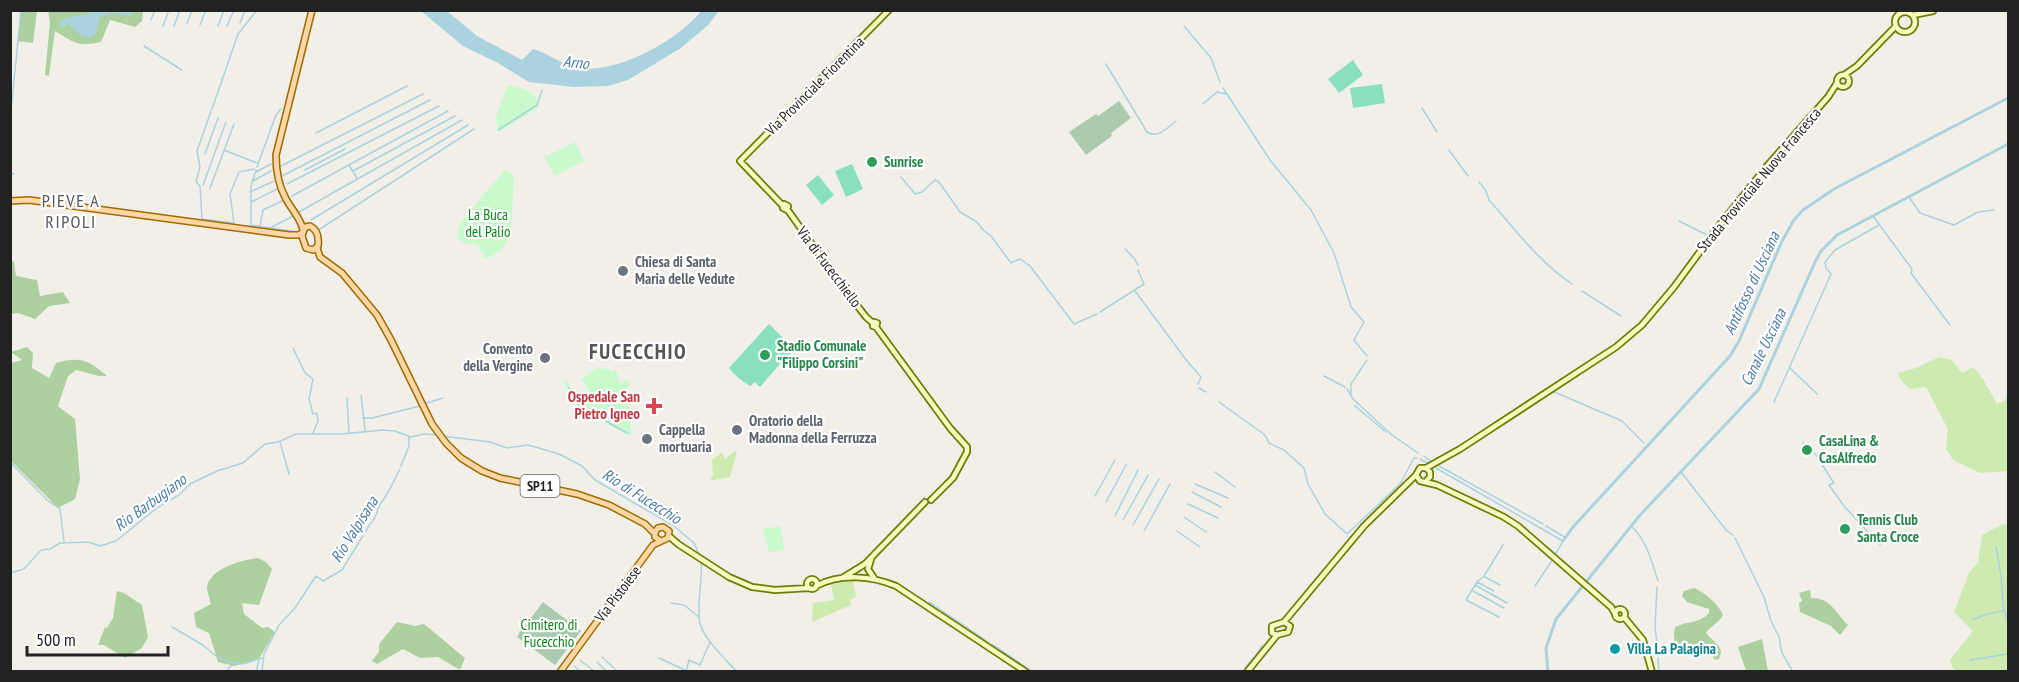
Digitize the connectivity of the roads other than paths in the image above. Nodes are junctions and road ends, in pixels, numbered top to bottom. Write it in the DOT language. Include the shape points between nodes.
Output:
graph roads {
  1 [pos="312,10"];
  2 [pos="889,10"];
  3 [pos="1894,10"];
  4 [pos="1902,11"];
  5 [pos="1913,15"];
  6 [pos="1896,17"];
  7 [pos="1916,21"];
  8 [pos="1898,28"];
  9 [pos="1857,66"];
  10 [pos="1844,75"];
  11 [pos="1849,80"];
  12 [pos="1837,83"];
  13 [pos="1842,87"];
  14 [pos="1828,97"];
  15 [pos="740,161"];
  16 [pos="10,201"];
  17 [pos="298,217"];
  18 [pos="310,226"];
  19 [pos="302,232"];
  20 [pos="289,235"];
  21 [pos="304,244"];
  22 [pos="317,248"];
  23 [pos="327,262"];
  24 [pos="1429,472"];
  25 [pos="1416,475"];
  26 [pos="1423,481"];
  27 [pos="1437,485"];
  28 [pos="1406,486"];
  29 [pos="645,524"];
  30 [pos="660,527"];
  31 [pos="655,535"];
  32 [pos="665,539"];
  33 [pos="654,545"];
  34 [pos="872,557"];
  35 [pos="861,567"];
  36 [pos="868,569"];
  37 [pos="863,578"];
  38 [pos="874,578"];
  39 [pos="834,580"];
  40 [pos="816,583"];
  41 [pos="808,585"];
  42 [pos="1287,623"];
  43 [pos="1275,634"];
  44 [pos="560,672"];
  45 [pos="1026,672"];
  46 [pos="1247,672"];
  47 [pos="1652,672"];
  1 -- 17 [label="main road" via="276,155 282,190"];
  2 -- 15 [label="main road, Via Provinciale Fiorentina"];
  3 -- 6 [label="main road"];
  4 -- 5 [label="main road"];
  4 -- 6 [label="main road"];
  5 -- 7 [label="main road"];
  5 -- 7 [label="main road" via="1933,10"];
  6 -- 8 [label="main road"];
  7 -- 8 [label="main road" via="1910,31"];
  8 -- 9 [label="main road"];
  9 -- 10 [label="main road"];
  9 -- 11 [label="main road"];
  10 -- 11 [label="main road"];
  10 -- 12 [label="main road"];
  11 -- 13 [label="main road"];
  12 -- 13 [label="main road"];
  12 -- 14 [label="main road, Strada Provinciale Nuova Francesca"];
  13 -- 14 [label="main road, Strada Provinciale Nuova Francesca"];
  14 -- 24 [label="main road, Strada Provinciale Nuova Francesca" via="1767,166 1649,315 1610,350"];
  15 -- 34 [label="main road, Via di Fucecchiello" via="785,207 950,428 965,442 967,451 953,478"];
  16 -- 20 [label="main road, SP11" via="29,200"];
  17 -- 18 [label="main road"];
  17 -- 19 [label="main road"];
  18 -- 19 [label="main road, SP11"];
  18 -- 22 [label="main road, SP11" via="318,236"];
  19 -- 20 [label="main road, SP11"];
  19 -- 21 [label="main road"];
  20 -- 21 [label="main road, SP11"];
  21 -- 22 [label="main road, SP11" via="311,250"];
  21 -- 23 [label="main road, SP11" via="308,252"];
  22 -- 23 [label="main road, SP11" via="318,256"];
  23 -- 29 [label="main road, SP11" via="342,273 377,315 439,435 461,458 500,478 594,499"];
  24 -- 25 [label="main road" via="1419,469"];
  24 -- 26 [label="main road"];
  24 -- 27 [label="main road"];
  25 -- 26 [label="main road"];
  25 -- 28 [label="main road"];
  26 -- 27 [label="main road"];
  26 -- 28 [label="main road"];
  27 -- 47 [label="main road" via="1504,517 1598,595 1619,618 1624,617 1643,640"];
  28 -- 42 [label="main road" via="1364,526"];
  29 -- 30 [label="main road"];
  29 -- 31 [label="main road, SP11"];
  30 -- 31 [label="main road"];
  30 -- 32 [label="main road" via="667,529"];
  31 -- 32 [label="main road"];
  31 -- 33 [label="main road"];
  32 -- 33 [label="main road, Via Pistoiese"];
  32 -- 41 [label="main road" via="752,587 775,590"];
  33 -- 44 [label="main road, Via Pistoiese"];
  34 -- 35 [label="main road"];
  34 -- 36 [label="main road"];
  35 -- 37 [label="main road"];
  35 -- 39 [label="main road"];
  36 -- 37 [label="main road"];
  36 -- 38 [label="main road"];
  37 -- 38 [label="main road"];
  37 -- 39 [label="main road"];
  38 -- 45 [label="main road" via="908,593"];
  39 -- 40 [label="main road"];
  40 -- 41 [label="main road" via="813,589"];
  40 -- 41 [label="main road" via="811,579"];
  42 -- 43 [label="main road" via="1288,632"];
  42 -- 43 [label="main road" via="1272,626"];
  43 -- 46 [label="main road"];
}
